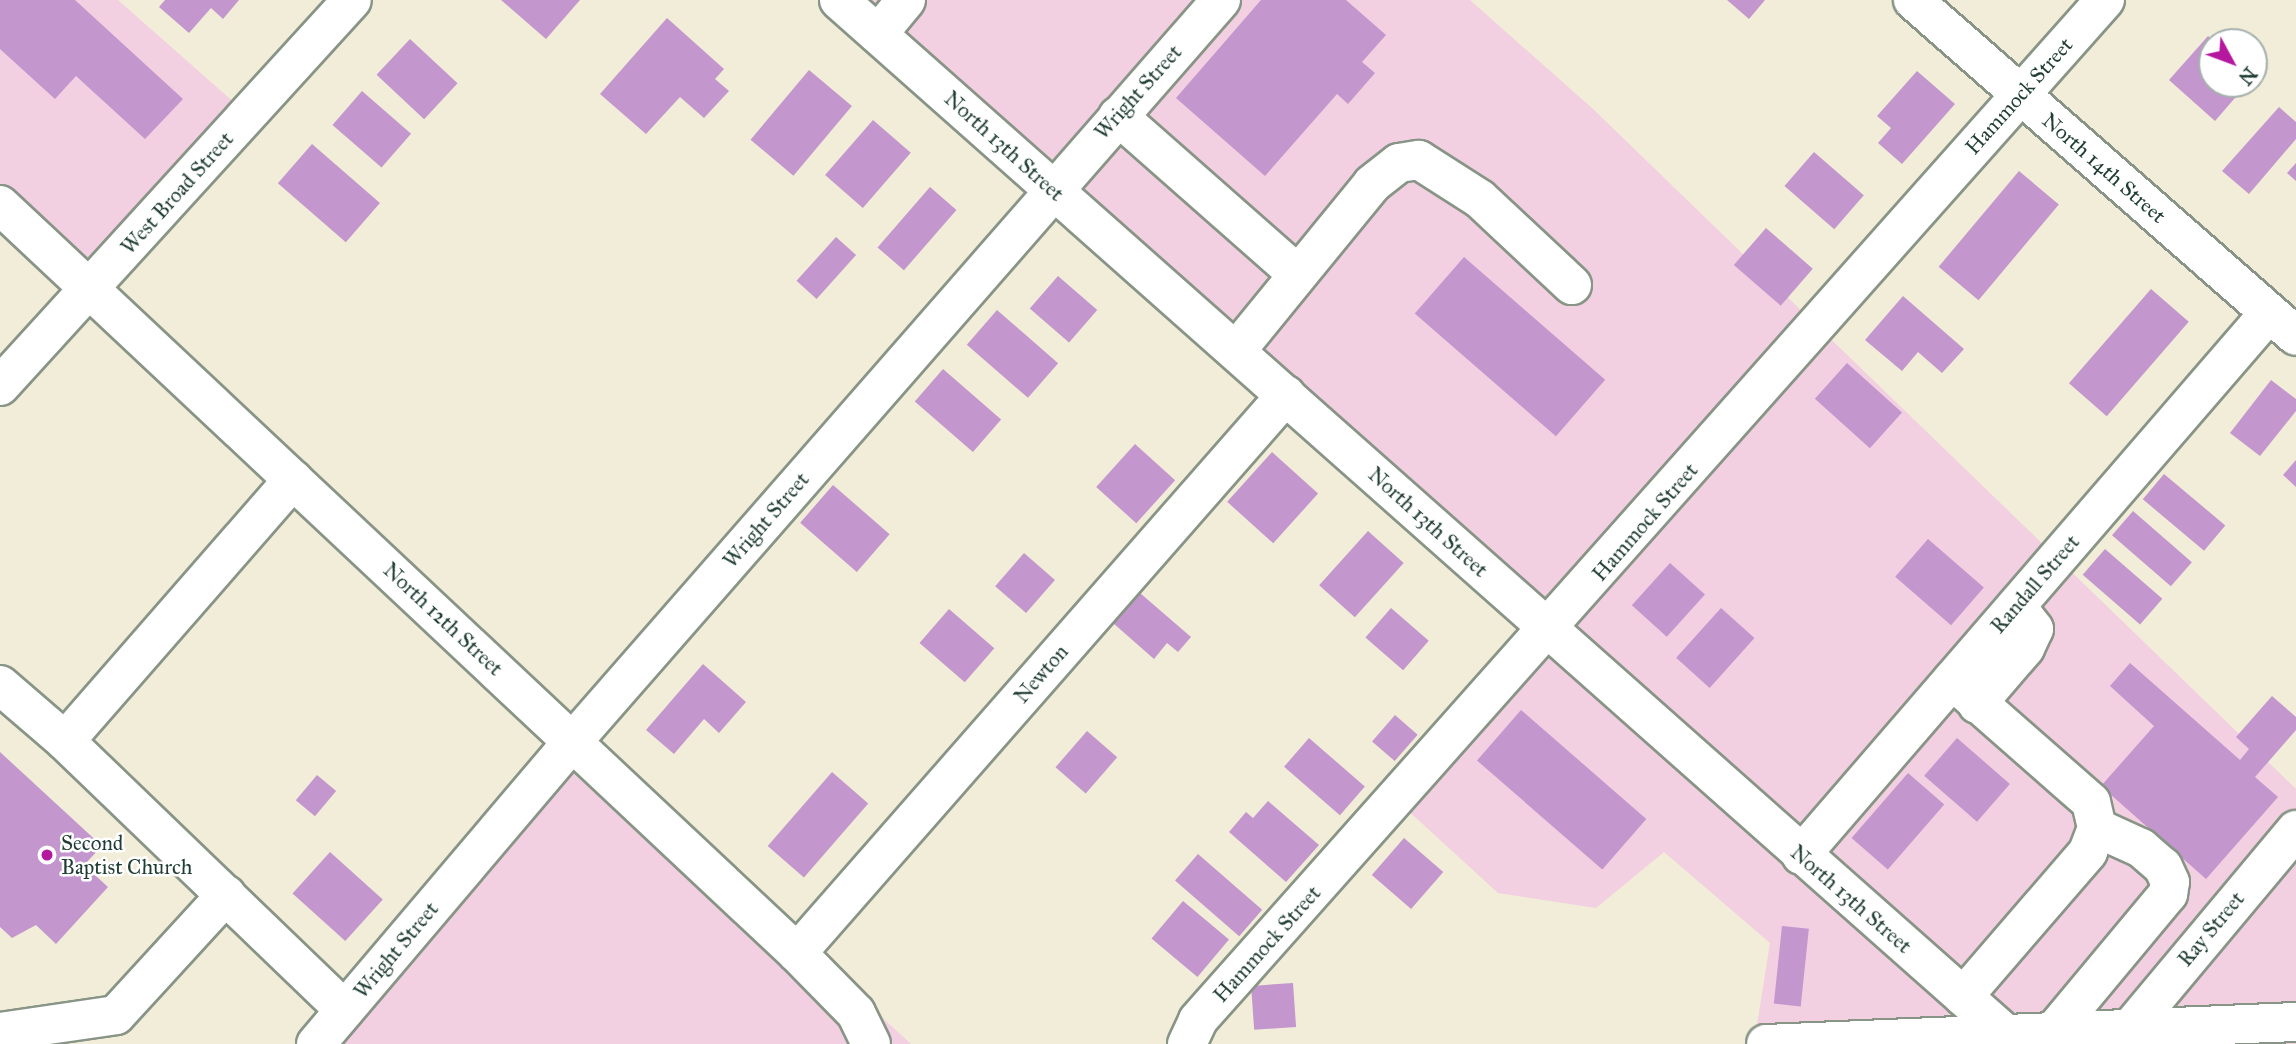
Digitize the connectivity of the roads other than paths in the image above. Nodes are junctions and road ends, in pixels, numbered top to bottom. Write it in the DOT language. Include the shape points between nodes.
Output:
graph roads {
  1 [pos="352,0"];
  2 [pos="839,0"];
  3 [pos="906,0"];
  4 [pos="1221,0"];
  5 [pos="1913,0"];
  6 [pos="2105,0"];
  7 [pos="878,34"];
  8 [pos="2020,94"];
  9 [pos="1118,116"];
  10 [pos="1052,189"];
  11 [pos="0,205"];
  12 [pos="1297,274"];
  13 [pos="1572,285"];
  14 [pos="88,291"];
  15 [pos="2283,325"];
  16 [pos="1236,351"];
  17 [pos="0,386"];
  18 [pos="1286,395"];
  19 [pos="293,480"];
  20 [pos="1550,630"];
  21 [pos="0,685"];
  22 [pos="1964,692"];
  23 [pos="574,740"];
  24 [pos="65,741"];
  25 [pos="2097,828"];
  26 [pos="2296,830"];
  27 [pos="1801,855"];
  28 [pos="2170,882"];
  29 [pos="226,895"];
  30 [pos="2217,921"];
  31 [pos="797,953"];
  32 [pos="1963,997"];
  33 [pos="345,1010"];
  34 [pos="2296,1022"];
  35 [pos="0,1032"];
  36 [pos="2053,1032"];
  37 [pos="2122,1037"];
  38 [pos="2011,1039"];
  39 [pos="316,1044"];
  40 [pos="871,1044"];
  41 [pos="1187,1044"];
  42 [pos="1766,1044"];
  1 -- 14 [label="street, West Broad Street"];
  2 -- 7 [label="street, North 13th Street"];
  3 -- 7 [label="street"];
  4 -- 9 [label="street, Wright Street"];
  5 -- 8 [label="street, North 14th Street"];
  6 -- 8 [label="street, Hammock Street"];
  7 -- 10 [label="street, North 13th Street"];
  8 -- 15 [label="street, North 14th Street"];
  8 -- 20 [label="street, Hammock Street"];
  9 -- 10 [label="street, Wright Street"];
  9 -- 12 [label="street"];
  10 -- 16 [label="street, North 13th Street"];
  10 -- 23 [label="street, Wright Street"];
  11 -- 14 [label="street, North 12th Street"];
  12 -- 13 [label="street" via="1372,184 1399,163 1419,160 1480,199"];
  12 -- 16 [label="street"];
  14 -- 17 [label="street, West Broad Street"];
  14 -- 19 [label="street, North 12th Street"];
  15 -- 22 [label="street, Randall Street" via="2016,606"];
  16 -- 18 [label="street, North 13th Street"];
  18 -- 20 [label="street, North 13th Street"];
  18 -- 31 [label="street, Newton"];
  19 -- 23 [label="street, North 12th Street"];
  19 -- 24 [label="street"];
  20 -- 27 [label="street, North 13th Street"];
  20 -- 41 [label="street, Hammock Street" via="1198,1020"];
  21 -- 24 [label="street"];
  22 -- 25 [label="street" via="2091,802"];
  22 -- 27 [label="street, Randall Street"];
  23 -- 31 [label="street, North 12th Street"];
  23 -- 33 [label="street, Wright Street"];
  24 -- 29 [label="street"];
  25 -- 28 [label="street" via="2141,848 2163,867"];
  25 -- 32 [label="street" via="2088,852"];
  26 -- 30 [label="street, Ray Street"];
  27 -- 32 [label="street, North 13th Street"];
  28 -- 30 [label="street"];
  28 -- 36 [label="street" via="2168,894"];
  29 -- 33 [label="street"];
  29 -- 35 [label="street" via="116,1015"];
  30 -- 37 [label="street, Ray Street"];
  31 -- 40 [label="street, North 12th Street" via="856,1013"];
  32 -- 38 [label="street, North 13th Street"];
  33 -- 39 [label="street, Wright Street"];
  34 -- 37 [label="street"];
  36 -- 37 [label="street"];
  36 -- 38 [label="street"];
  38 -- 42 [label="street"];
}
